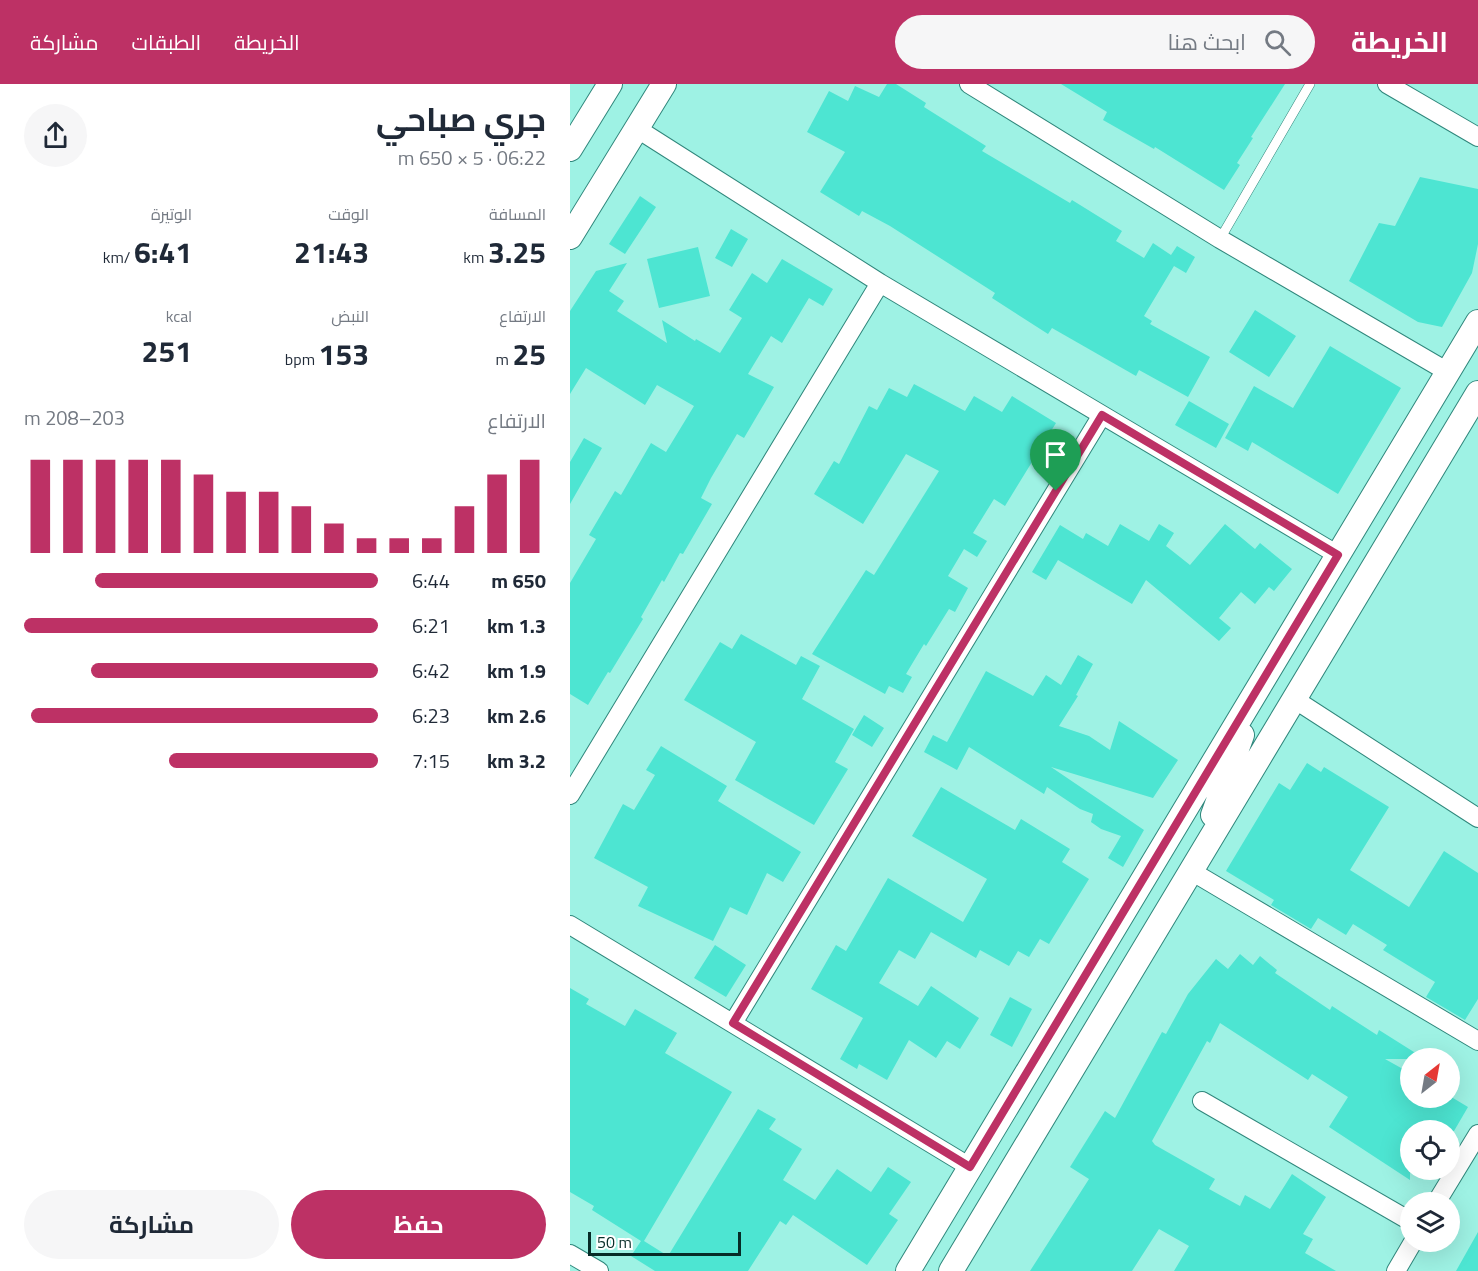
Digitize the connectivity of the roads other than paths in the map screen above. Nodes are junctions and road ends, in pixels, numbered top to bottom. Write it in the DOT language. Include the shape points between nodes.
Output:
graph roads {
  1 [pos="610,84"];
  2 [pos="664,84"];
  3 [pos="969,84"];
  4 [pos="1310,84"];
  5 [pos="1388,84"];
  6 [pos="636,128"];
  7 [pos="1478,137"];
  8 [pos="570,149"];
  9 [pos="570,237"];
  10 [pos="1220,239"];
  11 [pos="880,283"];
  12 [pos="1478,322"];
  13 [pos="1448,372"];
  14 [pos="1478,393"];
  15 [pos="1102,415"];
  16 [pos="1338,555"];
  17 [pos="1263,679"];
  18 [pos="1294,699"];
  19 [pos="570,795"];
  20 [pos="1478,818"];
  21 [pos="1191,871"];
  22 [pos="570,925"];
  23 [pos="733,1023"];
  24 [pos="1478,1041"];
  25 [pos="1202,1101"];
  26 [pos="1478,1134"];
  27 [pos="970,1167"];
  28 [pos="1443,1192"];
  29 [pos="1400,1215"];
  30 [pos="1407,1252"];
  31 [pos="570,1254"];
  32 [pos="599,1271"];
  33 [pos="908,1271"];
  34 [pos="951,1271"];
  35 [pos="1396,1271"];
  1 -- 8 [label="street"];
  2 -- 6 [label="street"];
  3 -- 10 [label="street"];
  4 -- 10 [label="lane"];
  5 -- 7 [label="street"];
  6 -- 9 [label="street"];
  6 -- 11 [label="street"];
  10 -- 13 [label="street"];
  11 -- 15 [label="street"];
  11 -- 19 [label="street"];
  12 -- 13 [label="street"];
  13 -- 16 [label="street"];
  14 -- 18 [label="street"];
  15 -- 16 [label="street"];
  15 -- 23 [label="street"];
  16 -- 17 [label="street"];
  17 -- 21 [label="street"];
  17 -- 27 [label="street"];
  18 -- 20 [label="street"];
  18 -- 21 [label="street"];
  21 -- 24 [label="street"];
  21 -- 34 [label="street"];
  22 -- 23 [label="street"];
  23 -- 27 [label="street"];
  25 -- 29 [label="street"];
  26 -- 28 [label="street"];
  27 -- 33 [label="street"];
  30 -- 35 [label="street"];
  31 -- 32 [label="street"];
}
